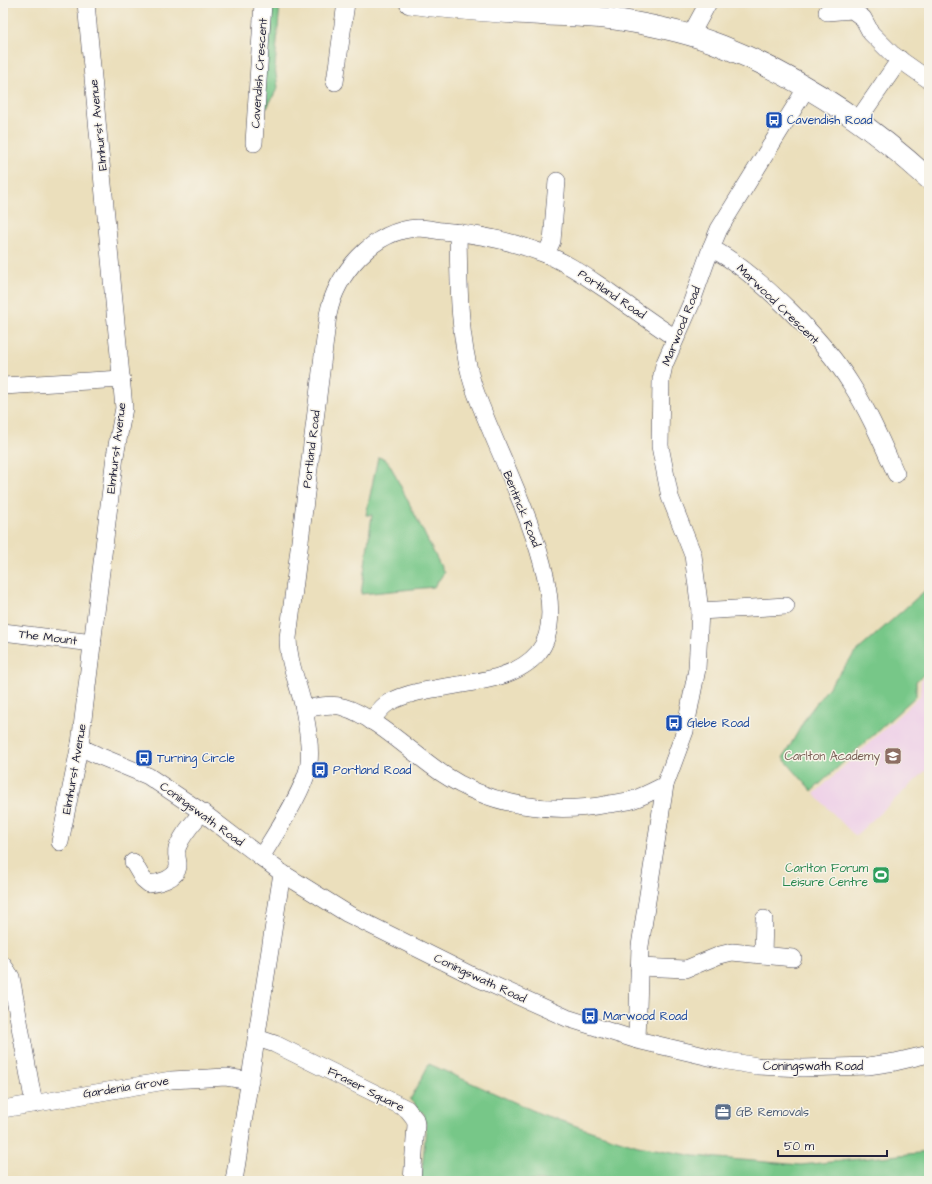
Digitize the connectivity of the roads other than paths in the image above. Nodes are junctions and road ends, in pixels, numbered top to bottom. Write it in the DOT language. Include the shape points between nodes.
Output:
graph roads {
  1 [pos="86,3"];
  2 [pos="263,3"];
  3 [pos="346,3"];
  4 [pos="410,3"];
  5 [pos="708,3"];
  6 [pos="827,12"];
  7 [pos="690,36"];
  8 [pos="900,59"];
  9 [pos="929,80"];
  10 [pos="335,82"];
  11 [pos="807,87"];
  12 [pos="858,120"];
  13 [pos="254,143"];
  14 [pos="929,179"];
  15 [pos="557,181"];
  16 [pos="458,232"];
  17 [pos="711,248"];
  18 [pos="546,254"];
  19 [pos="675,338"];
  20 [pos="122,379"];
  21 [pos="3,386"];
  22 [pos="896,474"];
  23 [pos="786,606"];
  24 [pos="700,611"];
  25 [pos="3,632"];
  26 [pos="93,643"];
  27 [pos="304,709"];
  28 [pos="371,721"];
  29 [pos="80,744"];
  30 [pos="665,785"];
  31 [pos="202,812"];
  32 [pos="60,842"];
  33 [pos="261,857"];
  34 [pos="133,862"];
  35 [pos="282,873"];
  36 [pos="764,919"];
  37 [pos="763,955"];
  38 [pos="793,958"];
  39 [pos="3,965"];
  40 [pos="639,967"];
  41 [pos="257,1038"];
  42 [pos="637,1040"];
  43 [pos="929,1054"];
  44 [pos="250,1081"];
  45 [pos="34,1104"];
  46 [pos="3,1109"];
  47 [pos="234,1181"];
  48 [pos="412,1181"];
  1 -- 20 [label="street, Elmhurst Avenue"];
  2 -- 13 [label="street, Cavendish Crescent"];
  3 -- 10 [label="street"];
  4 -- 7 [label="street" via="619,20"];
  5 -- 7 [label="street"];
  6 -- 8 [label="street" via="852,10 863,18 870,33"];
  7 -- 11 [label="street" via="721,45"];
  8 -- 9 [label="street"];
  8 -- 12 [label="street"];
  11 -- 12 [label="street"];
  11 -- 17 [label="street, Marwood Road" via="719,229"];
  12 -- 14 [label="street"];
  15 -- 18 [label="street" via="552,241"];
  16 -- 18 [label="street, Portland Road" via="507,241"];
  16 -- 27 [label="street, Portland Road" via="417,228 387,236 362,254 344,274 332,298 288,638 289,654"];
  16 -- 28 [label="street, Bentinck Road" via="460,320 464,351 484,419 530,522 541,560 550,617 547,634 538,653 522,667 501,676 409,695 388,703"];
  17 -- 19 [label="street, Marwood Road" via="691,304"];
  17 -- 22 [label="street, Marwood Crescent" via="728,257 758,282 793,315 832,358 865,406"];
  18 -- 19 [label="street, Portland Road" via="576,270"];
  19 -- 24 [label="street, Marwood Road" via="661,380 660,446 670,497 693,555"];
  20 -- 21 [label="street"];
  20 -- 26 [label="street, Elmhurst Avenue" via="124,408 115,456"];
  23 -- 24 [label="street"];
  24 -- 30 [label="street, Marwood Road" via="697,669 685,731"];
  25 -- 26 [label="street, The Mount"];
  26 -- 29 [label="street, Elmhurst Avenue"];
  27 -- 28 [label="street" via="342,706 358,712"];
  27 -- 33 [label="street, Portland Road" via="310,753 306,775"];
  28 -- 30 [label="street" via="444,774 498,800 558,809 594,807 631,800"];
  29 -- 31 [label="street, Coningswath Road" via="84,749 148,776"];
  29 -- 32 [label="street, Elmhurst Avenue"];
  30 -- 40 [label="street, Marwood Road"];
  31 -- 33 [label="street, Coningswath Road"];
  31 -- 34 [label="street" via="178,845 175,854 178,867 168,879 149,884"];
  33 -- 35 [label="street, Coningswath Road"];
  35 -- 41 [label="street"];
  35 -- 42 [label="street, Coningswath Road" via="348,914 473,976 567,1018"];
  36 -- 37 [label="street"];
  37 -- 38 [label="street"];
  37 -- 40 [label="street" via="732,952 686,969"];
  39 -- 45 [label="street" via="11,976"];
  40 -- 42 [label="street, Marwood Road"];
  41 -- 44 [label="street"];
  41 -- 48 [label="street, Fraser Square" via="276,1044 407,1109 415,1118 416,1125"];
  42 -- 43 [label="street, Coningswath Road" via="757,1066 868,1066"];
  44 -- 45 [label="street, Gardenia Grove" via="226,1077 171,1080"];
  44 -- 47 [label="street"];
  45 -- 46 [label="street, Gardenia Grove"];
}
